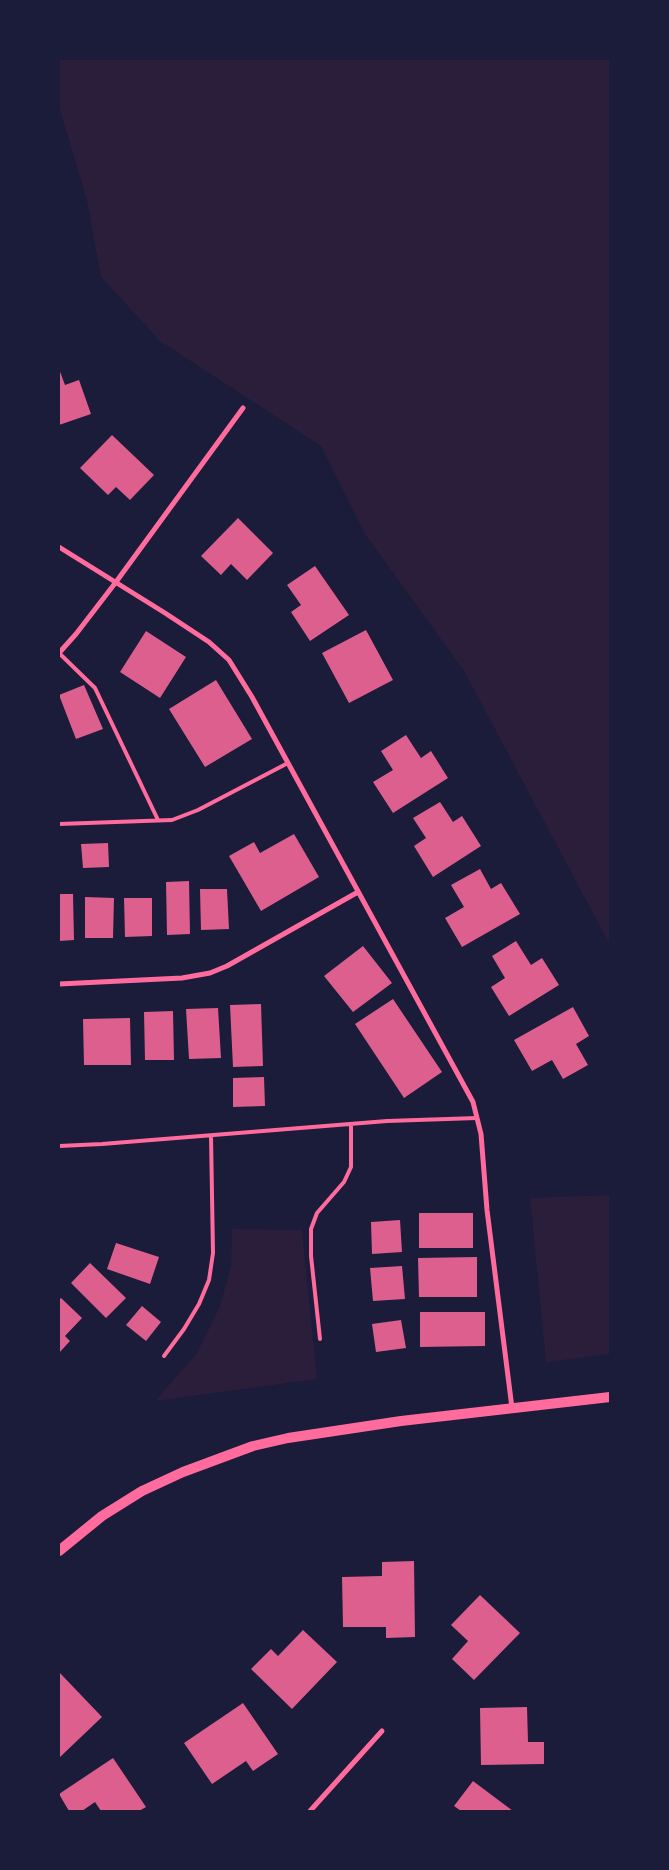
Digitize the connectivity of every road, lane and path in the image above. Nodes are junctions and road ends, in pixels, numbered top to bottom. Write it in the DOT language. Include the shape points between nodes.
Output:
graph roads {
  1 [pos="243,408"];
  2 [pos="59,547"];
  3 [pos="116,582"];
  4 [pos="59,653"];
  5 [pos="288,763"];
  6 [pos="158,820"];
  7 [pos="59,824"];
  8 [pos="358,892"];
  9 [pos="59,984"];
  10 [pos="477,1118"];
  11 [pos="351,1124"];
  12 [pos="211,1136"];
  13 [pos="59,1146"];
  14 [pos="320,1339"];
  15 [pos="164,1356"];
  16 [pos="610,1397"];
  17 [pos="512,1408"];
  18 [pos="59,1551"];
  19 [pos="382,1731"];
  20 [pos="310,1811"];
  1 -- 3 [label="street"];
  2 -- 3 [label="street"];
  3 -- 4 [label="street"];
  3 -- 5 [label="street" via="209,642 229,660"];
  4 -- 6 [label="lane" via="95,688"];
  5 -- 6 [label="lane" via="198,810 172,820"];
  5 -- 8 [label="street"];
  6 -- 7 [label="lane"];
  8 -- 9 [label="street" via="210,973 182,978"];
  8 -- 10 [label="street" via="473,1102"];
  10 -- 11 [label="lane"];
  10 -- 17 [label="street"];
  11 -- 12 [label="lane"];
  11 -- 14 [label="lane" via="351,1167 344,1182 317,1213 311,1229"];
  12 -- 13 [label="lane"];
  12 -- 15 [label="lane" via="213,1254 209,1280 199,1304"];
  16 -- 17 [label="main road"];
  17 -- 18 [label="main road" via="392,1422 253,1446 142,1491 102,1516"];
  19 -- 20 [label="street"];
}
